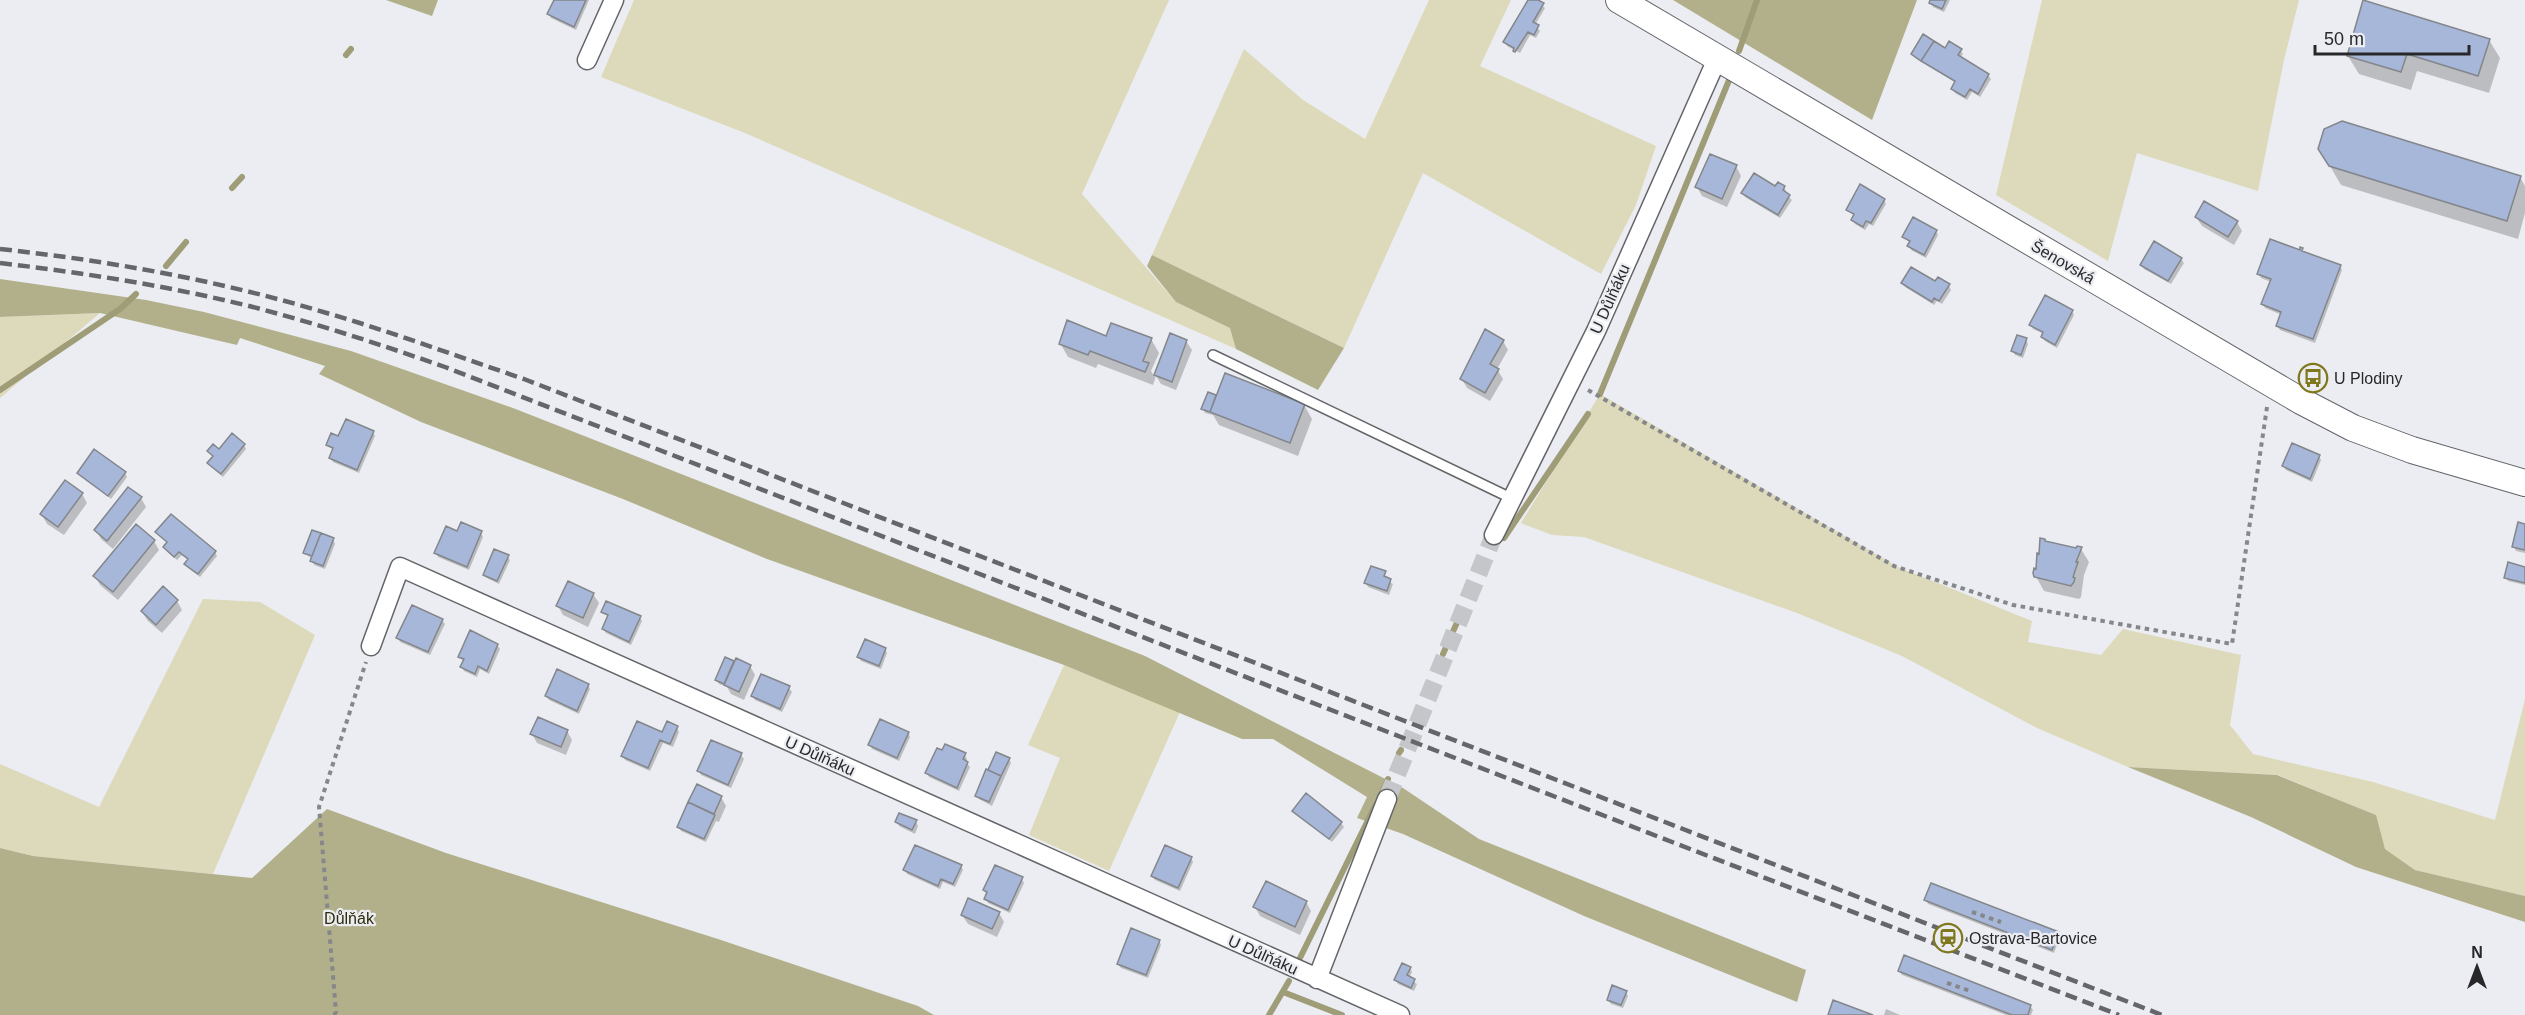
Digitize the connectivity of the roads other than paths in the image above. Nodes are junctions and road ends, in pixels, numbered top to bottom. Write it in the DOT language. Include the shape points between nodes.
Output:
graph roads {
  1 [pos="614,0"];
  2 [pos="1619,0"];
  3 [pos="1717,59"];
  4 [pos="587,60"];
  5 [pos="1213,355"];
  6 [pos="2525,483"];
  7 [pos="1512,499"];
  8 [pos="1494,536"];
  9 [pos="372,646"];
  10 [pos="1387,799"];
  11 [pos="1317,979"];
  12 [pos="1400,1015"];
  1 -- 4 [label="street"];
  2 -- 3 [label="street, Šenovská"];
  3 -- 6 [label="street, Šenovská" via="2270,384 2353,428"];
  3 -- 7 [label="street, U Důlňáku" via="1571,381"];
  5 -- 7 [label="lane"];
  7 -- 8 [label="street, U Důlňáku"];
  9 -- 11 [label="street, U Důlňáku" via="400,567"];
  10 -- 11 [label="street, U Důlňáku"];
  11 -- 12 [label="street, U Důlňáku"];
}
